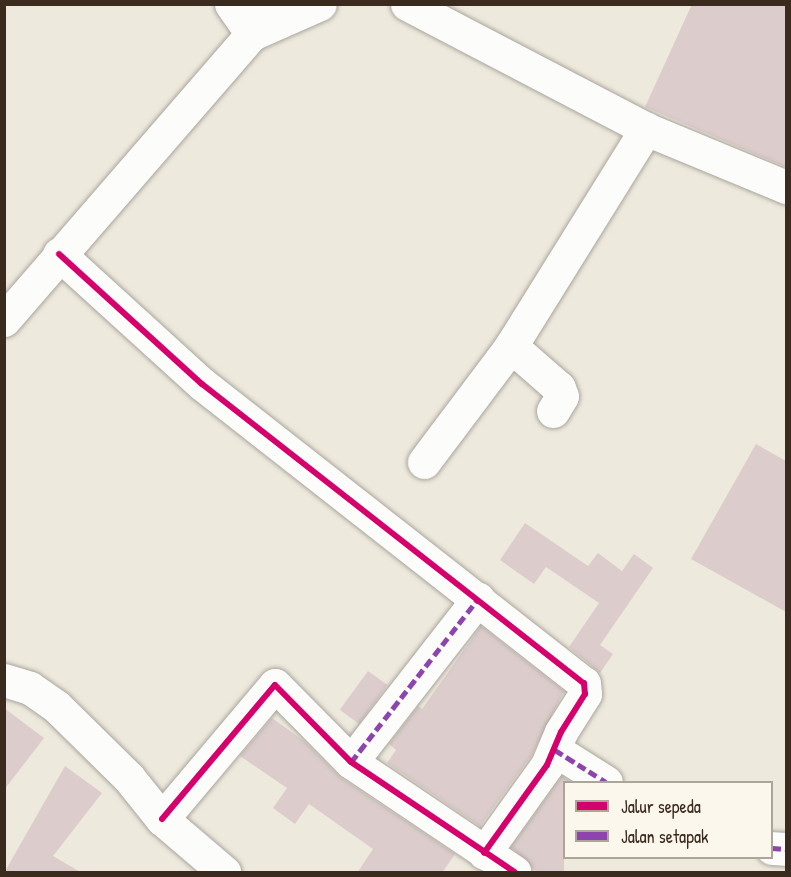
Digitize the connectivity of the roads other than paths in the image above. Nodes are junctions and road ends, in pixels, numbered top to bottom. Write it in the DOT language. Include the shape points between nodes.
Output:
graph roads {
  1 [pos="231,4"];
  2 [pos="270,4"];
  3 [pos="320,4"];
  4 [pos="406,4"];
  5 [pos="252,34"];
  6 [pos="646,129"];
  7 [pos="786,188"];
  8 [pos="59,254"];
  9 [pos="4,320"];
  10 [pos="511,346"];
  11 [pos="553,411"];
  12 [pos="424,462"];
  13 [pos="478,599"];
  14 [pos="4,680"];
  15 [pos="555,750"];
  16 [pos="351,762"];
  17 [pos="603,781"];
  18 [pos="162,819"];
  19 [pos="484,853"];
  20 [pos="224,873"];
  21 [pos="515,873"];
  1 -- 5 [label="street"];
  2 -- 5 [label="street"];
  3 -- 5 [label="street"];
  4 -- 6 [label="street"];
  5 -- 8 [label="street"];
  6 -- 7 [label="street"];
  6 -- 10 [label="street"];
  8 -- 9 [label="street"];
  8 -- 13 [label="street" via="202,384"];
  10 -- 11 [label="street" via="559,388 562,396"];
  10 -- 12 [label="street"];
  13 -- 15 [label="street" via="587,687"];
  13 -- 16 [label="street"];
  14 -- 18 [label="street" via="30,688 56,706 129,778"];
  15 -- 17 [label="street"];
  15 -- 19 [label="street"];
  16 -- 18 [label="street" via="275,685"];
  16 -- 19 [label="street"];
  18 -- 20 [label="street"];
  19 -- 21 [label="street"];
}
